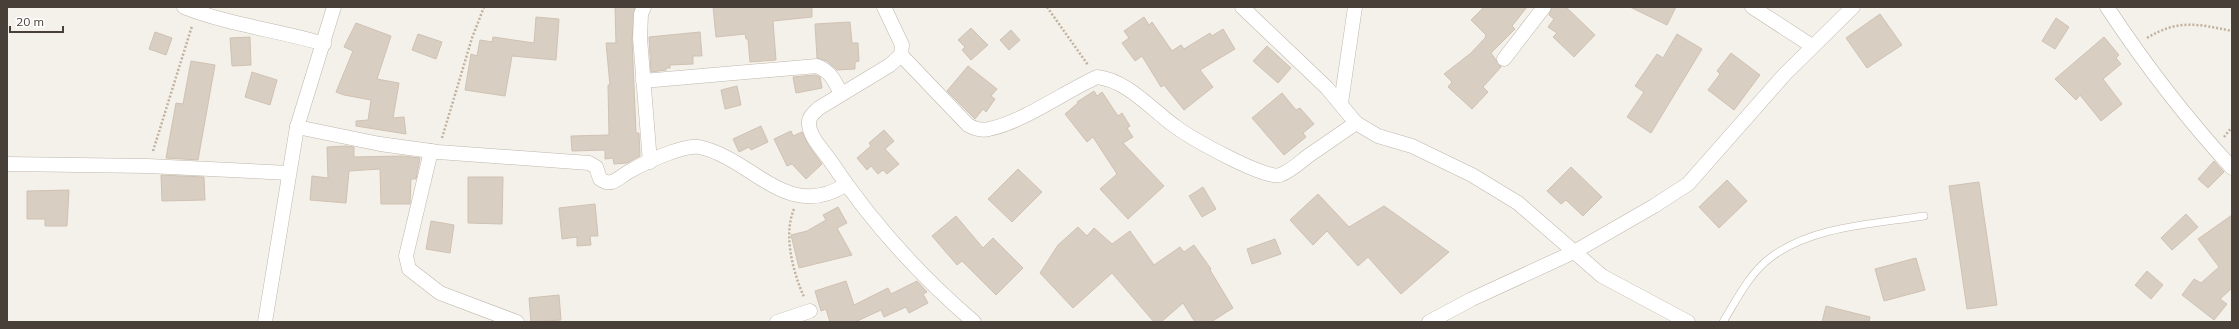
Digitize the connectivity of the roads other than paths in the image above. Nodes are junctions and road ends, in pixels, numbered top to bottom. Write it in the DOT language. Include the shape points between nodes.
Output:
graph roads {
  1 [pos="334,7"];
  2 [pos="644,7"];
  3 [pos="884,7"];
  4 [pos="1242,7"];
  5 [pos="1355,7"];
  6 [pos="1544,7"];
  7 [pos="1752,7"];
  8 [pos="1853,7"];
  9 [pos="2107,7"];
  10 [pos="190,9"];
  11 [pos="324,44"];
  12 [pos="1812,46"];
  13 [pos="901,55"];
  14 [pos="1504,59"];
  15 [pos="643,81"];
  16 [pos="841,94"];
  17 [pos="1341,103"];
  18 [pos="1356,123"];
  19 [pos="297,127"];
  20 [pos="434,151"];
  21 [pos="650,162"];
  22 [pos="7,164"];
  23 [pos="2232,168"];
  24 [pos="289,173"];
  25 [pos="845,185"];
  26 [pos="1924,216"];
  27 [pos="1574,252"];
  28 [pos="810,311"];
  29 [pos="265,322"];
  30 [pos="517,322"];
  31 [pos="776,322"];
  32 [pos="974,322"];
  33 [pos="1429,322"];
  34 [pos="1688,322"];
  35 [pos="1723,322"];
  1 -- 11 [label="street"];
  2 -- 15 [label="street" via="641,14 640,38"];
  3 -- 13 [label="street" via="902,45"];
  4 -- 17 [label="street"];
  5 -- 17 [label="street"];
  6 -- 14 [label="street"];
  7 -- 12 [label="street"];
  8 -- 12 [label="street"];
  9 -- 23 [label="street" via="2132,46"];
  10 -- 11 [label="street" via="208,17"];
  11 -- 19 [label="street"];
  12 -- 27 [label="street" via="1688,184"];
  13 -- 16 [label="street" via="890,65"];
  13 -- 18 [label="street" via="968,125 976,130 988,130 1024,115 1097,77 1109,78 1198,141 1268,175 1279,175 1294,168"];
  15 -- 16 [label="street" via="817,66 826,70 834,79"];
  15 -- 21 [label="street"];
  16 -- 25 [label="street" via="819,108 809,122 811,133"];
  17 -- 18 [label="street"];
  18 -- 27 [label="street" via="1378,136 1412,146 1518,203"];
  19 -- 20 [label="street" via="380,144"];
  19 -- 24 [label="street"];
  20 -- 21 [label="street" via="589,163 596,167 600,179 606,182 614,181"];
  20 -- 30 [label="street" via="406,256 409,269 440,293"];
  21 -- 25 [label="street" via="696,146 719,152 776,187 800,197 818,197 832,193"];
  22 -- 24 [label="street" via="148,166"];
  24 -- 29 [label="street"];
  25 -- 32 [label="street" via="915,264"];
  26 -- 35 [label="lane" via="1807,238 1769,258 1746,284"];
  27 -- 33 [label="street" via="1472,299"];
  27 -- 34 [label="street" via="1602,276"];
  28 -- 31 [label="street"];
}
